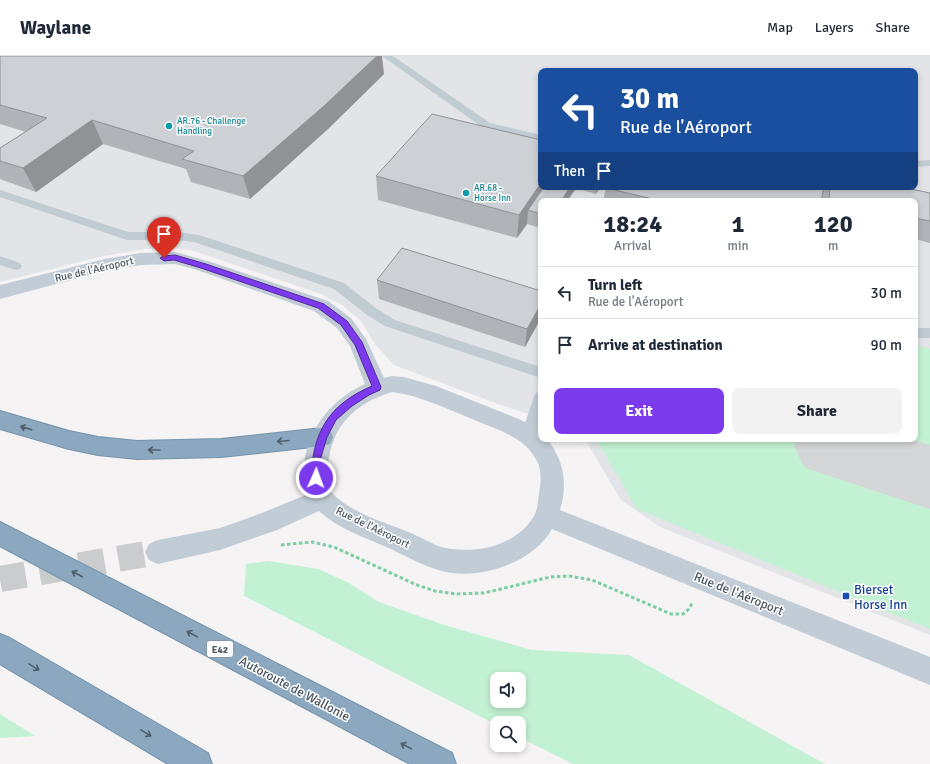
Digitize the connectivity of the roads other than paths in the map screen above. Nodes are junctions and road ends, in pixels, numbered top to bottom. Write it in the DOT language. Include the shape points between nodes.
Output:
graph roads {
  1 [pos="387,56"];
  2 [pos="538,137"];
  3 [pos="930,163"];
  4 [pos="918,164"];
  5 [pos="0,193"];
  6 [pos="0,260"];
  7 [pos="16,266"];
  8 [pos="0,292"];
  9 [pos="918,333"];
  10 [pos="930,333"];
  11 [pos="538,372"];
  12 [pos="377,387"];
  13 [pos="538,406"];
  14 [pos="0,420"];
  15 [pos="529,435"];
  16 [pos="322,437"];
  17 [pos="322,499"];
  18 [pos="547,516"];
  19 [pos="0,533"];
  20 [pos="158,552"];
  21 [pos="0,648"];
  22 [pos="930,671"];
  23 [pos="198,764"];
  24 [pos="441,764"];
  1 -- 2 [label="lane" via="486,125"];
  3 -- 4 [label="lane"];
  5 -- 11 [label="lane" via="127,236 195,238 339,286 390,323"];
  6 -- 7 [label="lane"];
  8 -- 12 [label="street, Rue de l'Aéroport" via="105,265 141,259 175,258 321,306 344,323 359,344"];
  9 -- 10 [label="lane"];
  12 -- 15 [label="street, Rue de l'Aéroport" via="405,385"];
  12 -- 16 [label="street, Rue de l'Aéroport" via="365,392 333,417"];
  13 -- 15 [label="lane"];
  16 -- 14 [label="highway, one-way" via="221,448 137,450 91,445"];
  15 -- 18 [label="street, Rue de l'Aéroport" via="547,457 553,473"];
  16 -- 17 [label="street, Rue de l'Aéroport" via="317,457 316,478"];
  17 -- 18 [label="street, Rue de l'Aéroport" via="339,512 443,560 466,562 494,558 517,550 533,536"];
  17 -- 20 [label="street" via="220,539"];
  18 -- 22 [label="street, Rue de l'Aéroport"];
  24 -- 19 [label="highway, Autoroute de Wallonie / E42, one-way"];
  21 -- 23 [label="highway, one-way"];
}
